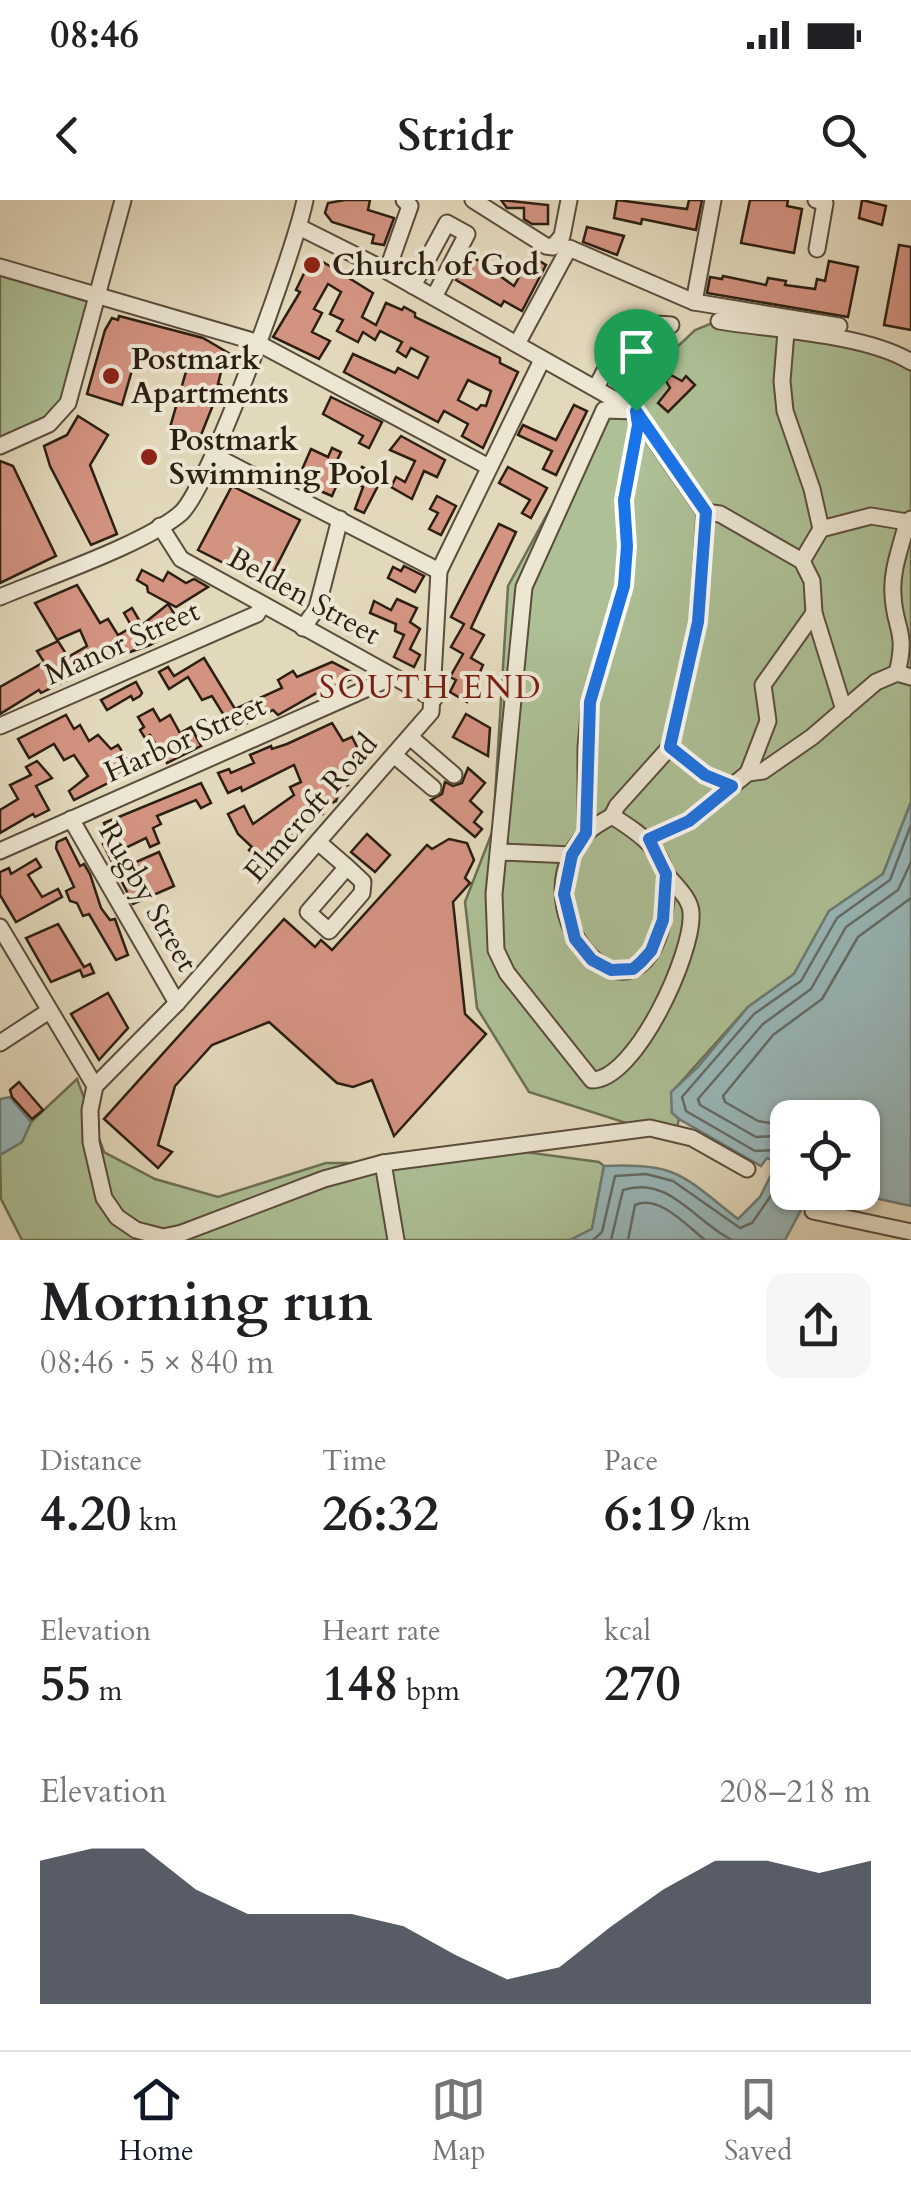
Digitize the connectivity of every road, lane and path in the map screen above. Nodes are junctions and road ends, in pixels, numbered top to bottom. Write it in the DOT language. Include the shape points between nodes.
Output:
graph roads {
  1 [pos="123,200"];
  2 [pos="305,200"];
  3 [pos="404,200"];
  4 [pos="472,200"];
  5 [pos="569,200"];
  6 [pos="713,200"];
  7 [pos="816,200"];
  8 [pos="452,206"];
  9 [pos="447,222"];
  10 [pos="299,227"];
  11 [pos="817,249"];
  12 [pos="0,267"];
  13 [pos="387,271"];
  14 [pos="413,286"];
  15 [pos="97,296"];
  16 [pos="434,297"];
  17 [pos="694,302"];
  18 [pos="719,321"];
  19 [pos="671,325"];
  20 [pos="839,326"];
  21 [pos="786,332"];
  22 [pos="256,342"];
  23 [pos="518,344"];
  24 [pos="542,360"];
  25 [pos="911,362"];
  26 [pos="592,385"];
  27 [pos="636,411"];
  28 [pos="0,446"];
  29 [pos="213,455"];
  30 [pos="490,468"];
  31 [pos="706,512"];
  32 [pos="340,519"];
  33 [pos="909,520"];
  34 [pos="160,526"];
  35 [pos="820,529"];
  36 [pos="802,561"];
  37 [pos="439,571"];
  38 [pos="0,597"];
  39 [pos="262,606"];
  40 [pos="814,613"];
  41 [pos="303,628"];
  42 [pos="904,675"];
  43 [pos="393,677"];
  44 [pos="434,699"];
  45 [pos="844,710"];
  46 [pos="0,726"];
  47 [pos="410,737"];
  48 [pos="670,747"];
  49 [pos="394,754"];
  50 [pos="748,773"];
  51 [pos="454,775"];
  52 [pos="732,786"];
  53 [pos="434,788"];
  54 [pos="612,816"];
  55 [pos="71,819"];
  56 [pos="586,833"];
  57 [pos="649,839"];
  58 [pos="318,842"];
  59 [pos="0,851"];
  60 [pos="500,852"];
  61 [pos="572,855"];
  62 [pos="347,867"];
  63 [pos="666,874"];
  64 [pos="0,926"];
  65 [pos="176,1002"];
  66 [pos="49,1011"];
  67 [pos="0,1043"];
  68 [pos="95,1086"];
  69 [pos="382,1162"];
  70 [pos="746,1169"];
  71 [pos="814,1211"];
  72 [pos="911,1232"];
  73 [pos="396,1240"];
  1 -- 15 [label="street"];
  2 -- 10 [label="street"];
  3 -- 13 [label="street" via="410,206"];
  4 -- 5 [label="street" via="554,247"];
  6 -- 17 [label="street"];
  7 -- 11 [label="street" via="825,202"];
  8 -- 9 [label="street"];
  9 -- 14 [label="street"];
  9 -- 16 [label="street" via="468,234"];
  10 -- 13 [label="street"];
  10 -- 22 [label="street"];
  12 -- 15 [label="street"];
  13 -- 14 [label="street"];
  14 -- 16 [label="street"];
  15 -- 22 [label="street"];
  15 -- 28 [label="street" via="68,403 49,424"];
  16 -- 23 [label="street"];
  17 -- 20 [label="street"];
  17 -- 23 [label="street" via="570,248"];
  18 -- 21 [label="street"];
  19 -- 26 [label="street" via="653,323 622,336"];
  21 -- 25 [label="street" via="891,350"];
  21 -- 35 [label="street" via="785,411"];
  22 -- 29 [label="street"];
  22 -- 30 [label="street"];
  23 -- 24 [label="street"];
  24 -- 26 [label="street"];
  24 -- 30 [label="street"];
  26 -- 27 [label="street"];
  27 -- 31 [label="street"];
  27 -- 56 [label="street" via="624,500 624,586 590,702"];
  27 -- 60 [label="street" via="604,410 524,587"];
  29 -- 32 [label="street"];
  29 -- 34 [label="street" via="189,504"];
  30 -- 37 [label="street"];
  31 -- 36 [label="street"];
  31 -- 48 [label="street" via="698,622"];
  32 -- 37 [label="street"];
  32 -- 41 [label="street" via="317,608"];
  33 -- 35 [label="street" via="871,516"];
  33 -- 42 [label="street" via="892,596"];
  34 -- 38 [label="street"];
  34 -- 39 [label="street, Belden Street" via="180,559"];
  35 -- 36 [label="street"];
  36 -- 40 [label="street" via="812,581"];
  37 -- 44 [label="street"];
  39 -- 41 [label="street, Belden Street"];
  39 -- 46 [label="street, Manor Street" via="257,614"];
  40 -- 45 [label="street"];
  40 -- 50 [label="street" via="764,685 768,721"];
  41 -- 43 [label="street, Belden Street"];
  42 -- 45 [label="street" via="876,682"];
  43 -- 44 [label="street, Belden Street"];
  43 -- 55 [label="street, Harbor Street"];
  44 -- 47 [label="street, Elmcroft Road"];
  45 -- 50 [label="street" via="764,772"];
  47 -- 49 [label="street, Elmcroft Road"];
  47 -- 51 [label="street"];
  48 -- 52 [label="street" via="705,775"];
  48 -- 54 [label="street"];
  49 -- 53 [label="street"];
  49 -- 58 [label="street, Elmcroft Road"];
  50 -- 52 [label="street"];
  52 -- 57 [label="street" via="689,821"];
  54 -- 56 [label="street"];
  54 -- 57 [label="street"];
  55 -- 59 [label="street, Harbor Street"];
  55 -- 65 [label="street, Rugby Street"];
  56 -- 61 [label="street"];
  57 -- 63 [label="street"];
  58 -- 62 [label="street"];
  58 -- 65 [label="street, Elmcroft Road"];
  60 -- 61 [label="street"];
  60 -- 63 [label="street" via="496,950 519,988 597,1080 620,1063 665,1002 691,936 692,907"];
  61 -- 63 [label="street" via="564,894 569,924 592,960 611,970 633,969 651,951 663,920"];
  64 -- 66 [label="street"];
  65 -- 68 [label="street, Elmcroft Road"];
  66 -- 67 [label="street"];
  66 -- 68 [label="street"];
  68 -- 69 [label="street" via="90,1110 98,1182 112,1210 136,1230 163,1237"];
  69 -- 70 [label="street" via="650,1128 692,1138"];
  69 -- 73 [label="street"];
  71 -- 72 [label="street"];
}
